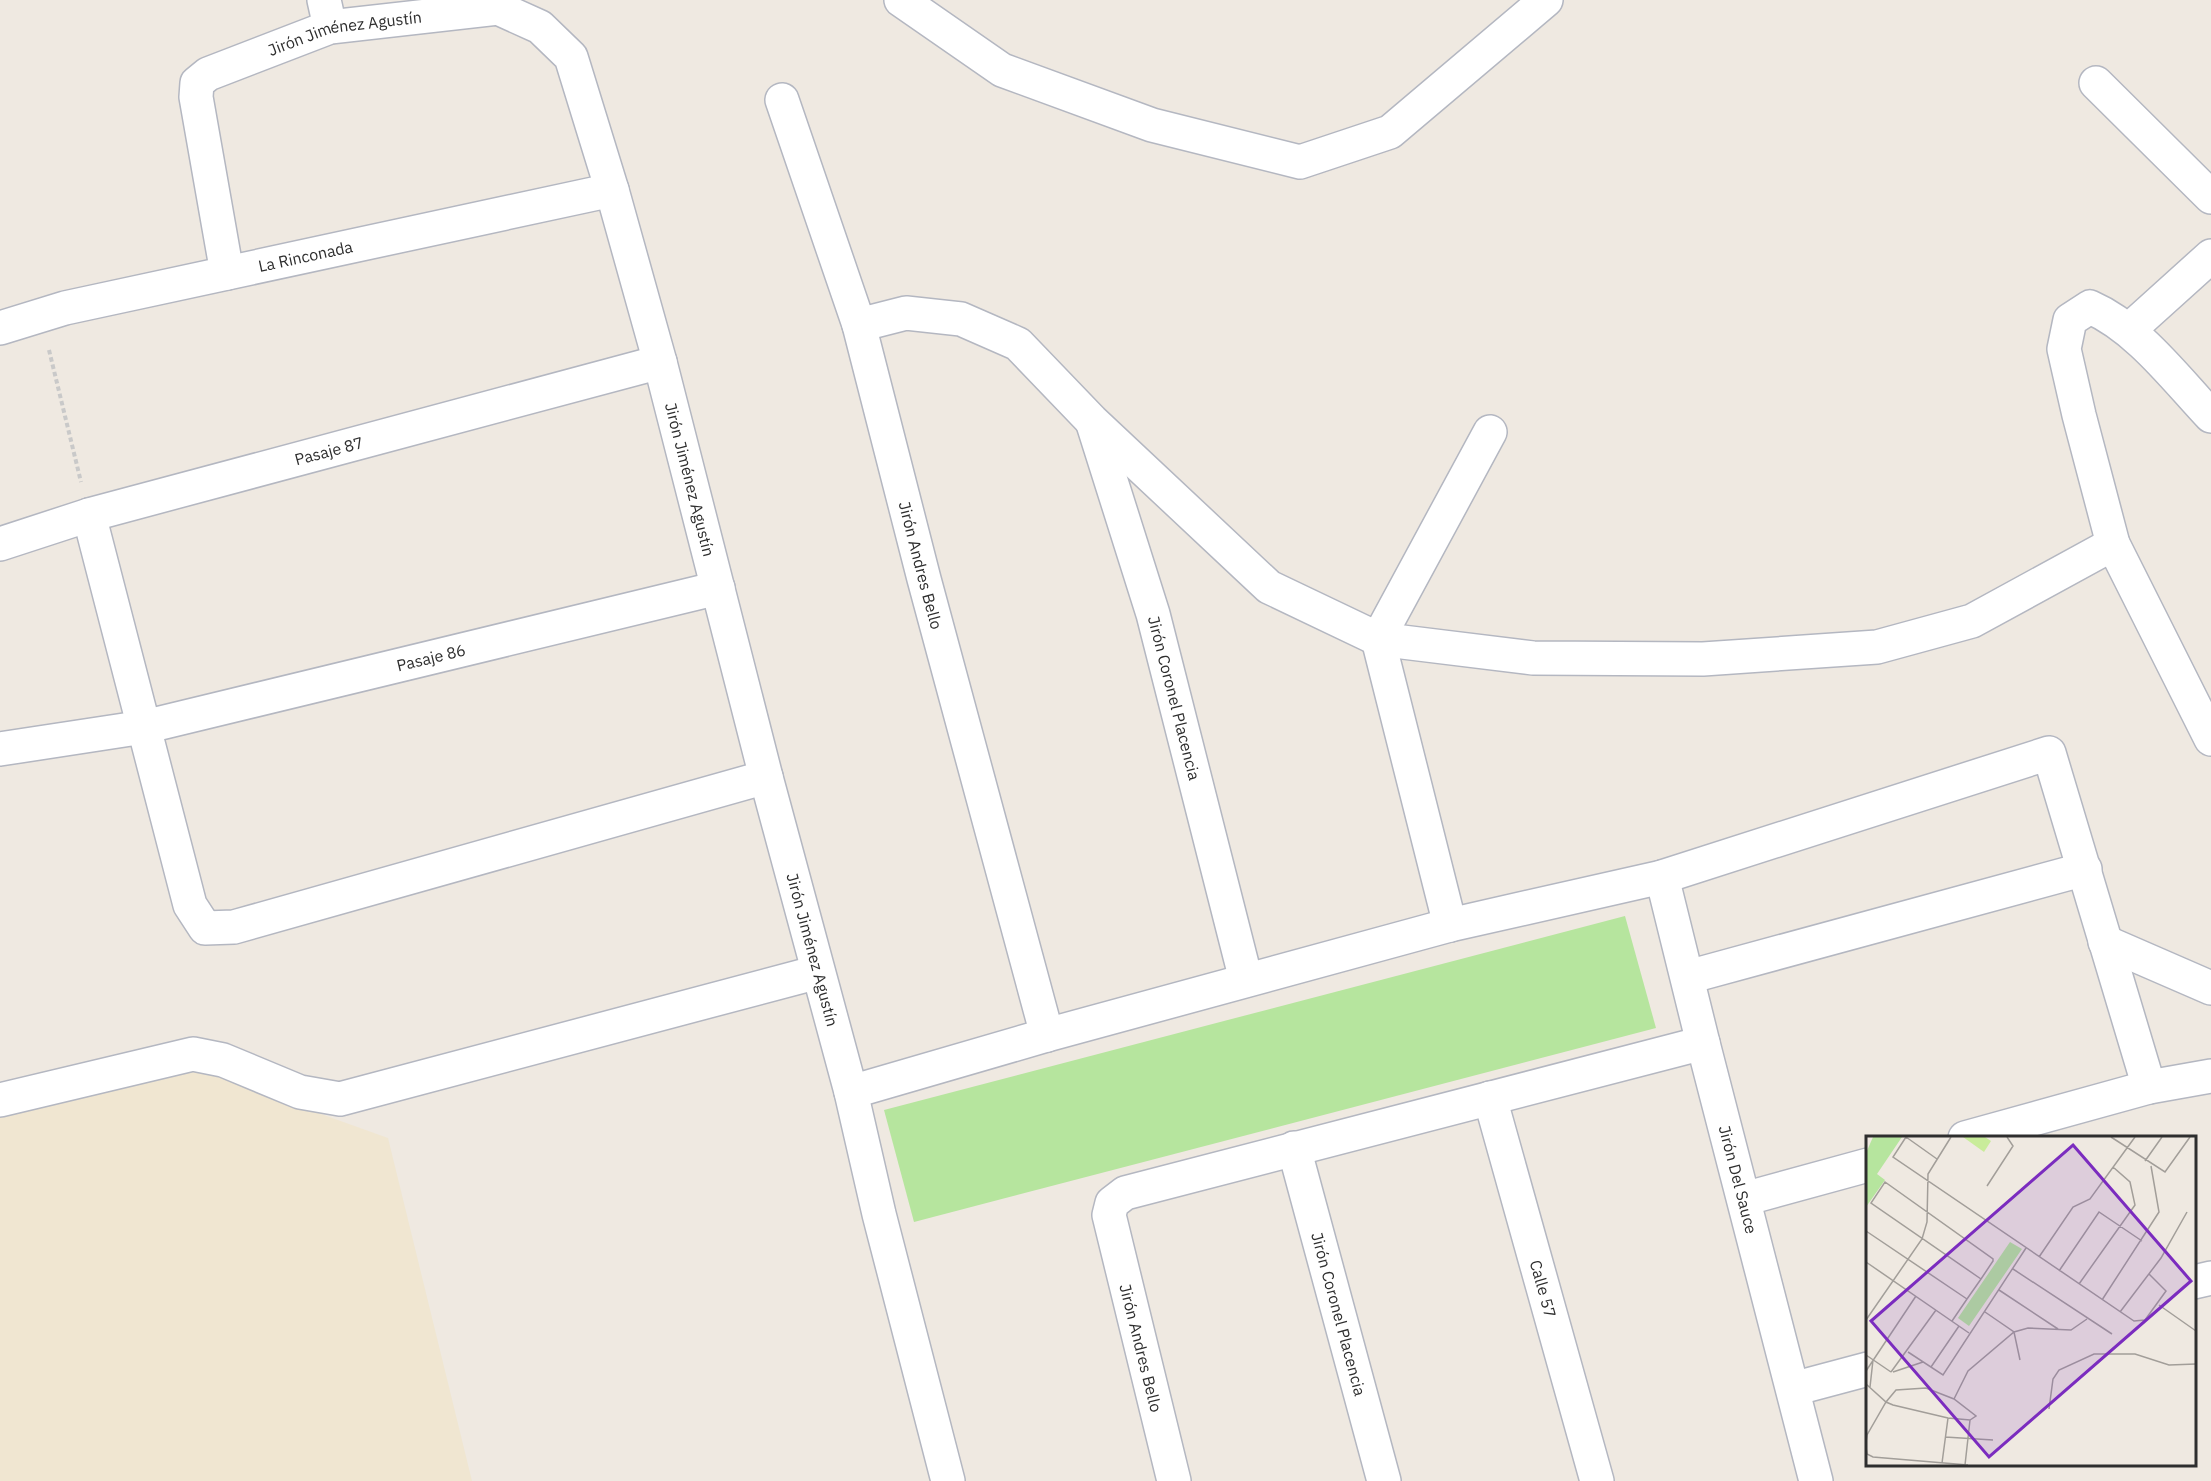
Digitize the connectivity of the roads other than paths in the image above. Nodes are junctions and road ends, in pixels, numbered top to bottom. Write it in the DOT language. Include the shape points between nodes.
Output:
graph roads {
  1 [pos="902,0"];
  2 [pos="1546,0"];
  3 [pos="327,14"];
  4 [pos="2096,83"];
  5 [pos="782,100"];
  6 [pos="612,190"];
  7 [pos="2211,197"];
  8 [pos="2211,256"];
  9 [pos="227,273"];
  10 [pos="859,325"];
  11 [pos="0,328"];
  12 [pos="2129,330"];
  13 [pos="660,362"];
  14 [pos="2211,416"];
  15 [pos="1092,421"];
  16 [pos="1490,432"];
  17 [pos="89,515"];
  18 [pos="0,544"];
  19 [pos="2113,544"];
  20 [pos="718,588"];
  21 [pos="1378,639"];
  22 [pos="144,726"];
  23 [pos="2211,739"];
  24 [pos="0,748"];
  25 [pos="766,777"];
  26 [pos="2085,869"];
  27 [pos="1662,877"];
  28 [pos="1450,925"];
  29 [pos="2105,942"];
  30 [pos="818,972"];
  31 [pos="1688,977"];
  32 [pos="1246,980"];
  33 [pos="2211,988"];
  34 [pos="1047,1035"];
  35 [pos="1703,1042"];
  36 [pos="2211,1076"];
  37 [pos="2149,1087"];
  38 [pos="851,1092"];
  39 [pos="1490,1098"];
  40 [pos="0,1100"];
  41 [pos="1969,1136"];
  42 [pos="1294,1148"];
  43 [pos="1866,1165"];
  44 [pos="1744,1199"];
  45 [pos="2211,1278"];
  46 [pos="2196,1282"];
  47 [pos="1866,1370"];
  48 [pos="1793,1389"];
  49 [pos="948,1481"];
  50 [pos="1174,1481"];
  51 [pos="1384,1481"];
  52 [pos="1597,1481"];
  53 [pos="1816,1481"];
  1 -- 2 [label="street" via="1002,70 1152,125 1300,162 1390,132"];
  3 -- 6 [label="street, Jirón Jiménez Agustín" via="498,8 540,27 571,57"];
  3 -- 9 [label="street, Jirón Jiménez Agustín" via="197,83 196,97"];
  4 -- 7 [label="street"];
  5 -- 10 [label="street, Jirón Andres Bello"];
  6 -- 9 [label="street, La Rinconada"];
  6 -- 13 [label="street, Jirón Jiménez Agustín"];
  8 -- 12 [label="street"];
  9 -- 11 [label="street, La Rinconada" via="65,308"];
  10 -- 15 [label="street" via="906,313 961,319 1018,345"];
  10 -- 34 [label="street, Jirón Andres Bello"];
  12 -- 14 [label="street"];
  12 -- 19 [label="street" via="2090,307 2070,320 2064,349"];
  13 -- 17 [label="street, Pasaje 87"];
  13 -- 20 [label="street, Jirón Jiménez Agustín"];
  15 -- 21 [label="street" via="1269,587"];
  15 -- 32 [label="street, Jirón Coronel Placencia" via="1153,614"];
  16 -- 21 [label="street"];
  17 -- 18 [label="street, Pasaje 87"];
  17 -- 22 [label="street"];
  19 -- 21 [label="street" via="1972,621 1877,647 1703,659 1533,658"];
  19 -- 23 [label="street"];
  20 -- 22 [label="street, Pasaje 86"];
  20 -- 25 [label="street, Jirón Jiménez Agustín"];
  21 -- 28 [label="street"];
  22 -- 24 [label="street, Pasaje 86"];
  22 -- 25 [label="street" via="190,905 205,928 234,927"];
  25 -- 30 [label="street, Jirón Jiménez Agustín"];
  26 -- 27 [label="street" via="2049,753"];
  26 -- 29 [label="street"];
  26 -- 31 [label="street"];
  27 -- 28 [label="street"];
  27 -- 31 [label="street, Jirón Del Sauce"];
  28 -- 32 [label="street"];
  29 -- 33 [label="street"];
  29 -- 37 [label="street"];
  30 -- 38 [label="street, Jirón Jiménez Agustín"];
  30 -- 40 [label="street" via="340,1099 300,1092 223,1060 193,1054"];
  31 -- 35 [label="street, Jirón Del Sauce"];
  32 -- 34 [label="street"];
  34 -- 38 [label="street"];
  35 -- 39 [label="street"];
  35 -- 44 [label="street, Jirón Del Sauce"];
  36 -- 37 [label="street"];
  37 -- 41 [label="street"];
  38 -- 49 [label="street, Jirón Jiménez Agustín"];
  39 -- 42 [label="street"];
  39 -- 52 [label="street, Calle 57"];
  42 -- 50 [label="street, Jirón Andres Bello" via="1125,1193 1112,1203 1109,1215"];
  42 -- 51 [label="street, Jirón Coronel Placencia"];
  43 -- 44 [label="street"];
  44 -- 48 [label="street, Jirón Del Sauce"];
  45 -- 46 [label="street"];
  47 -- 48 [label="street"];
  48 -- 53 [label="street, Jirón Del Sauce"];
}
